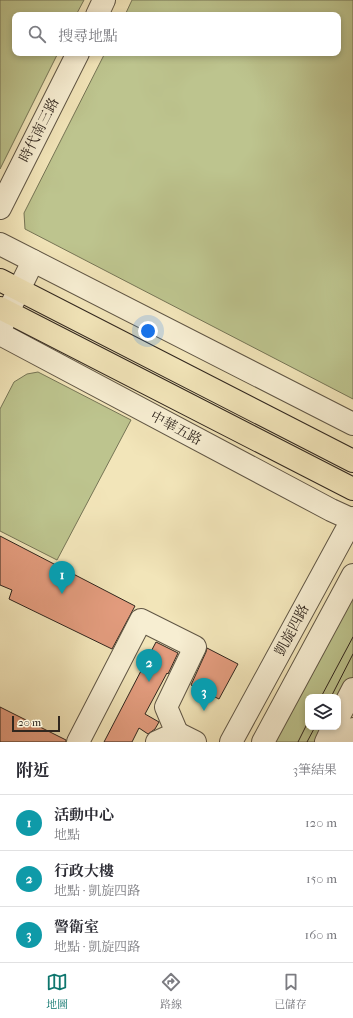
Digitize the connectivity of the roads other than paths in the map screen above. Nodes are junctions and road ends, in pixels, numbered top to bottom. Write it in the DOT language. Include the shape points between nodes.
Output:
graph roads {
  1 [pos="104,0"];
  2 [pos="98,12"];
  3 [pos="76,56"];
  4 [pos="0,208"];
  5 [pos="0,244"];
  6 [pos="33,261"];
  7 [pos="0,280"];
  8 [pos="19,289"];
  9 [pos="2,321"];
  10 [pos="353,424"];
  11 [pos="353,461"];
  12 [pos="353,490"];
  13 [pos="353,519"];
  14 [pos="353,575"];
  15 [pos="353,690"];
  16 [pos="341,712"];
  17 [pos="353,729"];
  18 [pos="332,730"];
  19 [pos="186,737"];
  20 [pos="78,742"];
  21 [pos="157,742"];
  22 [pos="231,742"];
  23 [pos="263,742"];
  24 [pos="326,742"];
  25 [pos="346,742"];
  1 -- 2 [label="street"];
  3 -- 4 [label="street, 時代南三路"];
  5 -- 6 [label="street"];
  6 -- 8 [label="street"];
  6 -- 10 [label="street"];
  7 -- 8 [label="main road"];
  8 -- 9 [label="street"];
  8 -- 11 [label="main road"];
  9 -- 12 [label="main road, 中華五路"];
  9 -- 13 [label="street, 中華五路" via="331,510"];
  13 -- 22 [label="street, 凱旋四路"];
  14 -- 23 [label="street, 凱旋四路"];
  15 -- 16 [label="street"];
  17 -- 25 [label="street"];
  18 -- 24 [label="street"];
  19 -- 20 [label="street" via="166,707 195,647 141,620"];
  19 -- 21 [label="street"];
}
